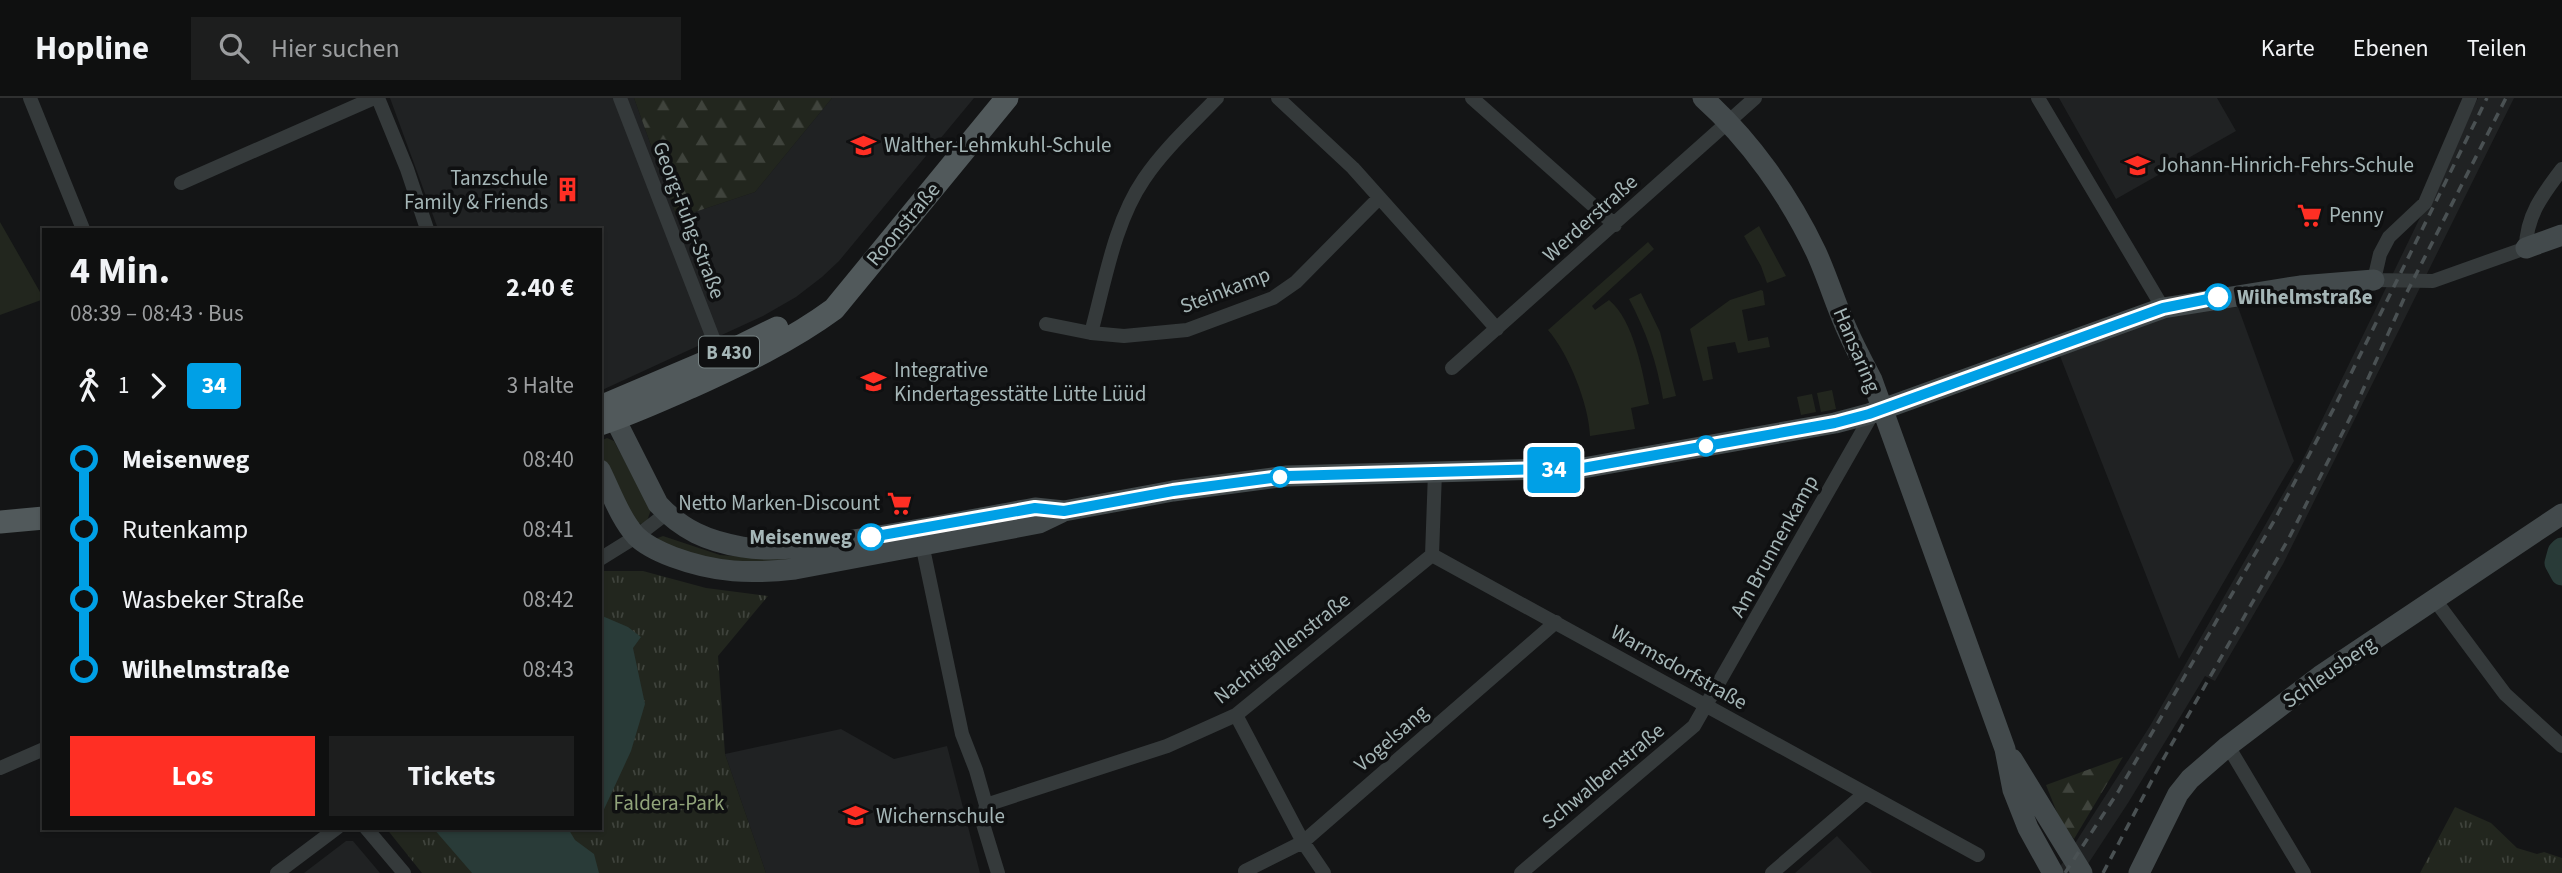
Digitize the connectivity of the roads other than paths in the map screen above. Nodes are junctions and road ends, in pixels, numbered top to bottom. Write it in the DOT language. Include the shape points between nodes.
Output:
graph roads {
  1 [pos="30,98"];
  2 [pos="376,98"];
  3 [pos="620,98"];
  4 [pos="1007,98"];
  5 [pos="1217,98"];
  6 [pos="1278,98"];
  7 [pos="1472,98"];
  8 [pos="1703,98"];
  9 [pos="1755,98"];
  10 [pos="2038,98"];
  11 [pos="2470,98"];
  12 [pos="1727,121"];
  13 [pos="2562,169"];
  14 [pos="181,183"];
  15 [pos="1380,198"];
  16 [pos="1615,225"];
  17 [pos="83,228"];
  18 [pos="427,228"];
  19 [pos="2562,235"];
  20 [pos="2526,248"];
  21 [pos="2374,280"];
  22 [pos="852,284"];
  23 [pos="2163,308"];
  24 [pos="1046,324"];
  25 [pos="1497,329"];
  26 [pos="1091,333"];
  27 [pos="720,356"];
  28 [pos="1452,368"];
  29 [pos="1882,410"];
  30 [pos="604,415"];
  31 [pos="1434,472"];
  32 [pos="602,474"];
  33 [pos="667,513"];
  34 [pos="2562,515"];
  35 [pos="42,517"];
  36 [pos="0,522"];
  37 [pos="637,536"];
  38 [pos="921,538"];
  39 [pos="1432,555"];
  40 [pos="602,558"];
  41 [pos="2435,600"];
  42 [pos="1556,622"];
  43 [pos="1707,706"];
  44 [pos="1236,715"];
  45 [pos="2228,746"];
  46 [pos="2562,746"];
  47 [pos="2005,749"];
  48 [pos="42,750"];
  49 [pos="0,768"];
  50 [pos="1864,794"];
  51 [pos="985,805"];
  52 [pos="334,830"];
  53 [pos="368,830"];
  54 [pos="1303,842"];
  55 [pos="1978,855"];
  56 [pos="2070,855"];
  57 [pos="1245,871"];
  58 [pos="2048,871"];
  59 [pos="277,873"];
  60 [pos="404,873"];
  61 [pos="998,873"];
  62 [pos="1325,873"];
  63 [pos="1521,873"];
  64 [pos="1772,873"];
  65 [pos="2082,873"];
  66 [pos="2139,873"];
  67 [pos="2304,873"];
  1 -- 17 [label="street"];
  2 -- 14 [label="street"];
  2 -- 18 [label="street"];
  3 -- 27 [label="street, Georg-Fuhg-Straße"];
  4 -- 22 [label="main road, Roonstraße / B 430"];
  5 -- 26 [label="street" via="1143,180 1125,215"];
  6 -- 15 [label="street"];
  7 -- 16 [label="street"];
  8 -- 12 [label="street, Hansaring"];
  9 -- 12 [label="street, Werderstraße"];
  10 -- 23 [label="street"];
  11 -- 21 [label="street" via="2425,203 2389,237"];
  12 -- 16 [label="street, Werderstraße"];
  12 -- 29 [label="street, Hansaring" via="1798,219"];
  13 -- 20 [label="street" via="2535,209 2526,229"];
  15 -- 25 [label="street"];
  15 -- 26 [label="street, Steinkamp" via="1296,282 1273,298 1187,330 1124,336"];
  16 -- 25 [label="street, Werderstraße"];
  19 -- 20 [label="street"];
  20 -- 21 [label="street" via="2433,281"];
  21 -- 23 [label="street" via="2300,286"];
  22 -- 27 [label="main road, Roonstraße / B 430"];
  22 -- 30 [label="main road, Roonstraße / B 430" via="834,309 754,359"];
  23 -- 29 [label="street"];
  24 -- 26 [label="street, Steinkamp"];
  25 -- 28 [label="street, Werderstraße"];
  27 -- 30 [label="main road, Roonstraße / B 430"];
  29 -- 31 [label="street" via="1835,423 1583,468"];
  29 -- 43 [label="street, Am Brunnenkamp" via="1870,418"];
  29 -- 47 [label="street, Hansaring"];
  30 -- 33 [label="street"];
  31 -- 38 [label="street" via="1287,476 1064,511 1035,508"];
  31 -- 39 [label="street"];
  32 -- 37 [label="street"];
  33 -- 37 [label="street"];
  33 -- 38 [label="street" via="683,528 744,547"];
  34 -- 41 [label="street, Schleusberg"];
  35 -- 36 [label="main road"];
  37 -- 38 [label="street" via="657,551 732,573 795,569"];
  37 -- 40 [label="street"];
  38 -- 51 [label="street" via="962,734"];
  39 -- 42 [label="street, Warmsdorfstraße"];
  39 -- 44 [label="street, Nachtigallenstraße"];
  41 -- 45 [label="street, Schleusberg" via="2320,676"];
  41 -- 46 [label="street" via="2505,694"];
  42 -- 43 [label="street, Warmsdorfstraße"];
  42 -- 54 [label="street, Vogelsang"];
  43 -- 50 [label="street, Warmsdorfstraße"];
  43 -- 63 [label="street, Schwalbenstraße" via="1694,726"];
  44 -- 51 [label="street, Nachtigallenstraße" via="1167,746"];
  44 -- 54 [label="street"];
  45 -- 66 [label="street, Schleusberg" via="2178,794"];
  45 -- 67 [label="street"];
  47 -- 56 [label="street, Hansaring"];
  47 -- 58 [label="street, Hansaring" via="2013,790"];
  48 -- 49 [label="street"];
  50 -- 55 [label="street, Warmsdorfstraße"];
  50 -- 64 [label="street"];
  51 -- 61 [label="street" via="983,824"];
  52 -- 59 [label="street"];
  53 -- 60 [label="street"];
  54 -- 57 [label="street, Vogelsang"];
  54 -- 62 [label="street"];
  56 -- 58 [label="street"];
  56 -- 65 [label="street, Hansaring"];
}
